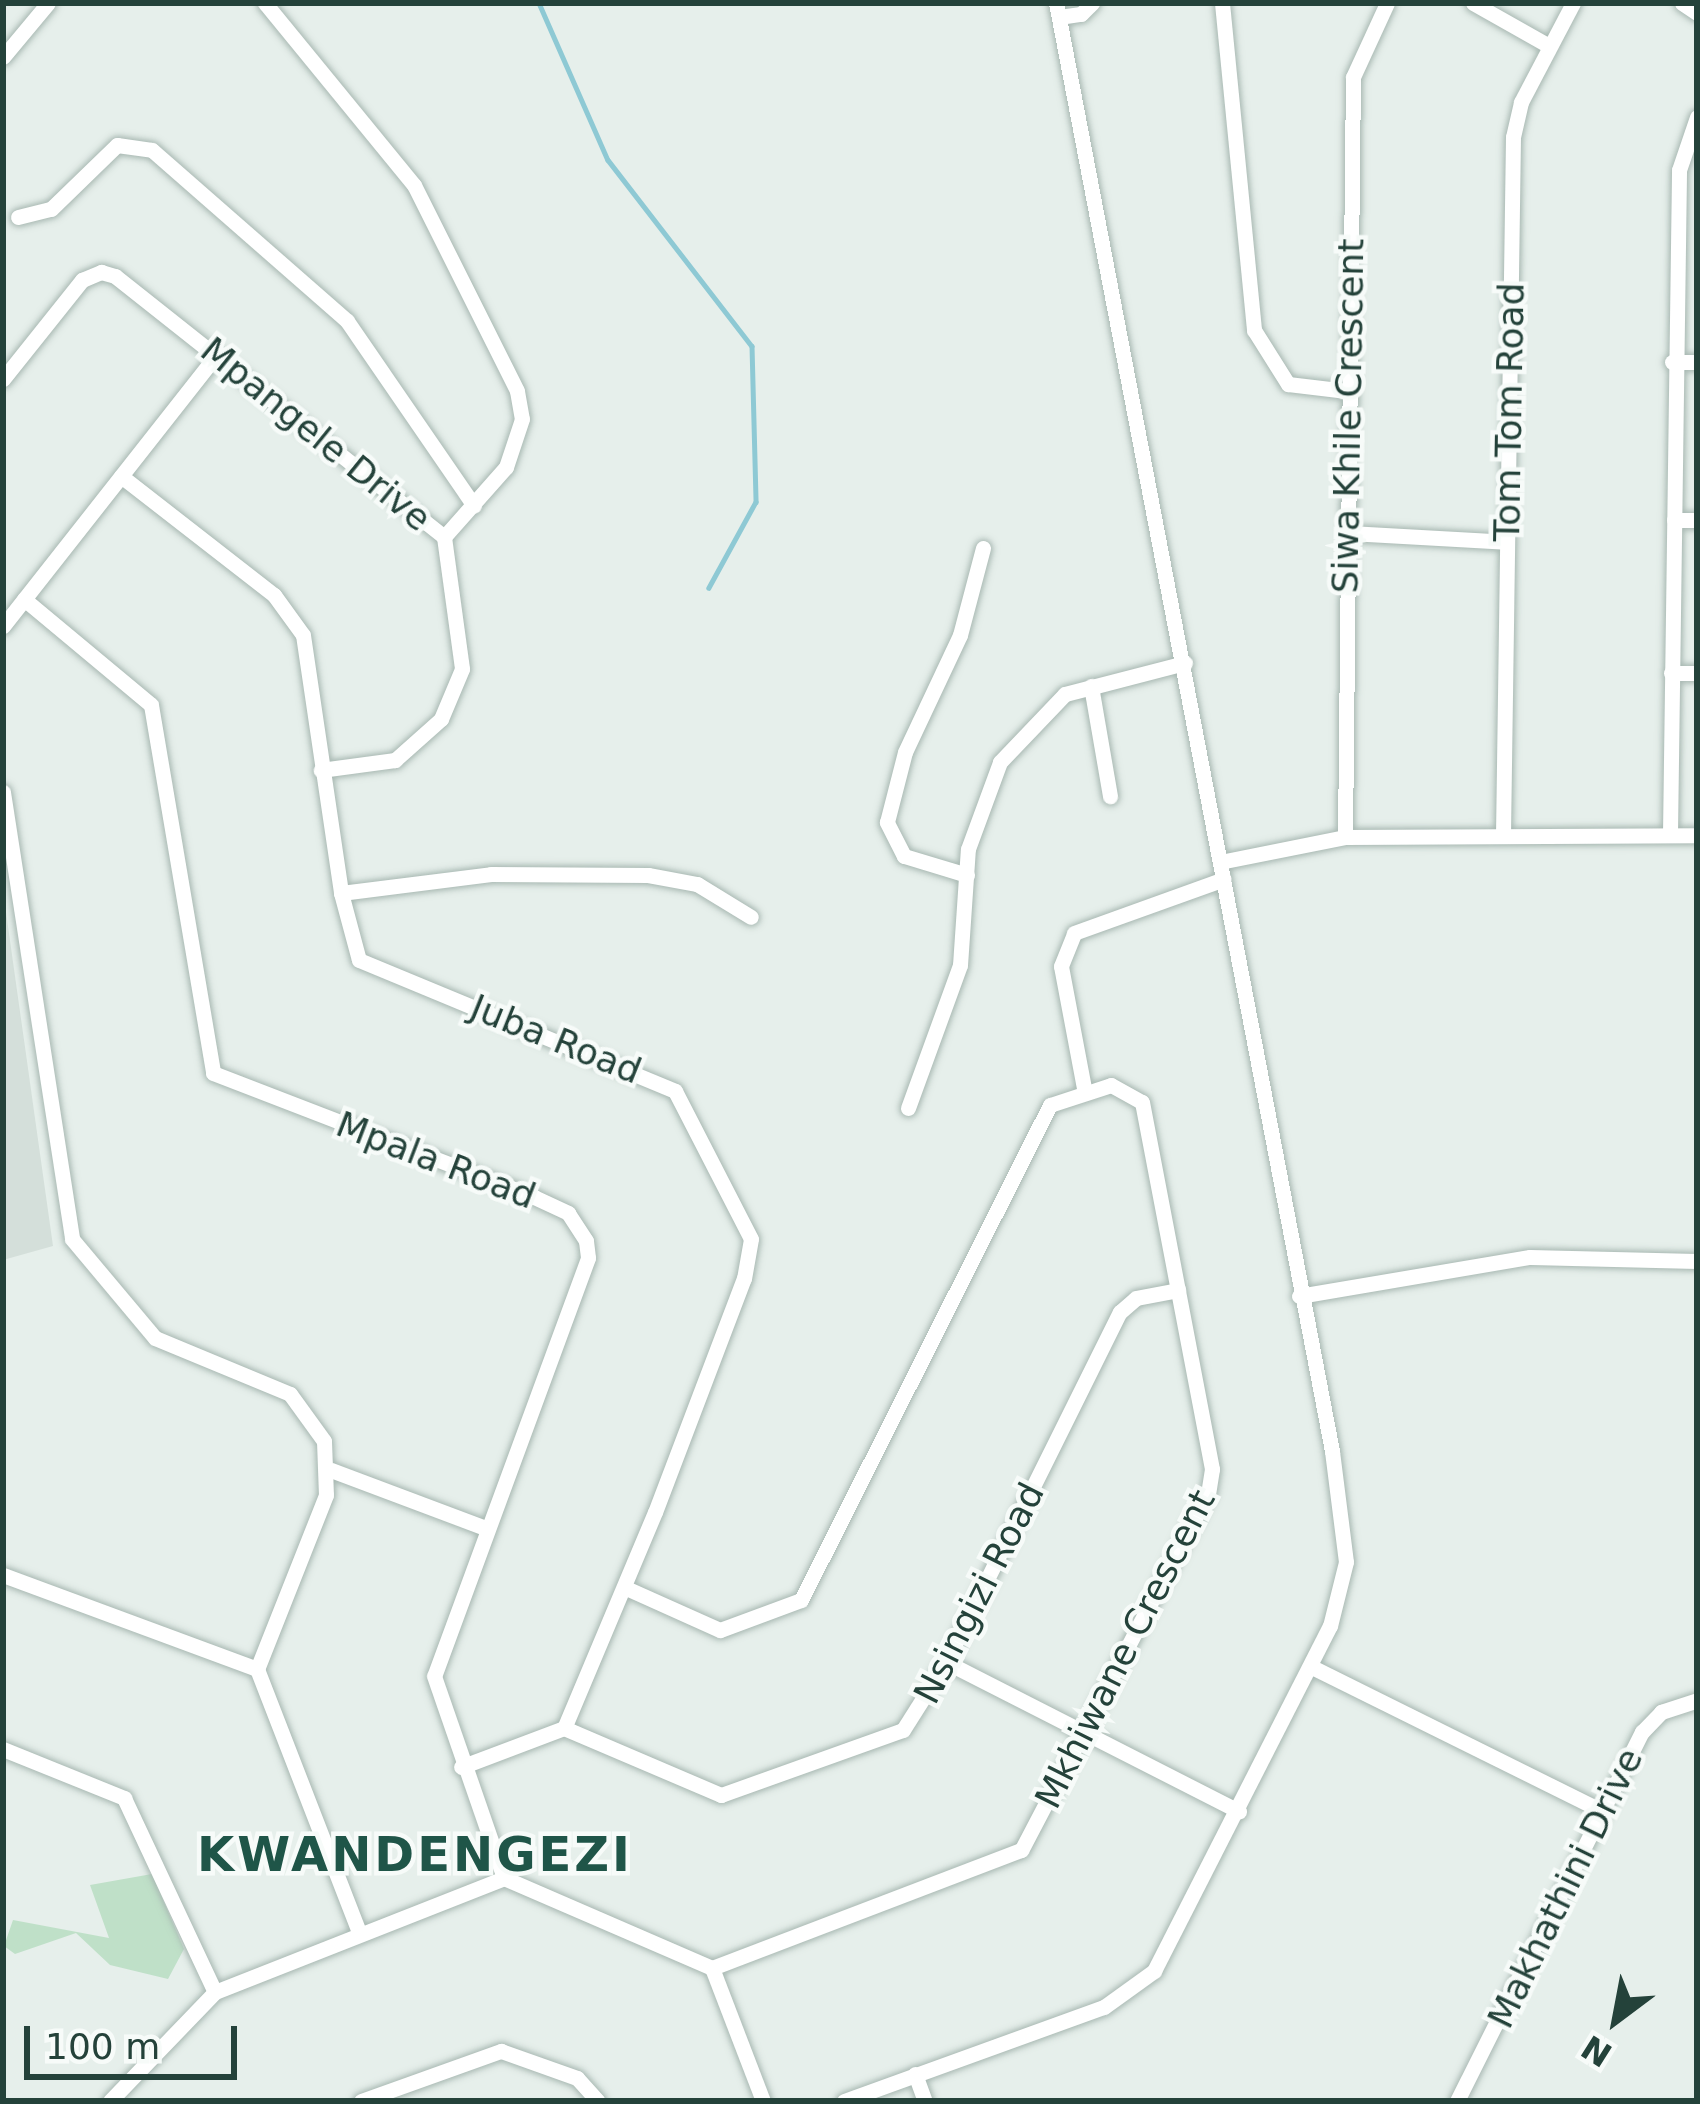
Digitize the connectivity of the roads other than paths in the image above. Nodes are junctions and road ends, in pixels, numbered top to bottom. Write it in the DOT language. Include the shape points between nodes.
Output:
graph roads {
  1 [pos="48,3"];
  2 [pos="265,3"];
  3 [pos="1092,3"];
  4 [pos="1222,3"];
  5 [pos="1387,3"];
  6 [pos="1473,3"];
  7 [pos="1574,3"];
  8 [pos="1682,3"];
  9 [pos="1058,10"];
  10 [pos="1697,13"];
  11 [pos="1549,46"];
  12 [pos="3,57"];
  13 [pos="1697,117"];
  14 [pos="18,217"];
  15 [pos="217,354"];
  16 [pos="1672,362"];
  17 [pos="1697,362"];
  18 [pos="3,379"];
  19 [pos="1347,392"];
  20 [pos="121,476"];
  21 [pos="474,506"];
  22 [pos="1674,520"];
  23 [pos="1697,520"];
  24 [pos="1348,533"];
  25 [pos="444,537"];
  26 [pos="1508,542"];
  27 [pos="983,548"];
  28 [pos="24,599"];
  29 [pos="3,626"];
  30 [pos="1185,663"];
  31 [pos="1671,673"];
  32 [pos="1697,673"];
  33 [pos="1091,686"];
  34 [pos="321,770"];
  35 [pos="3,792"];
  36 [pos="1110,796"];
  37 [pos="1670,834"];
  38 [pos="1503,835"];
  39 [pos="1697,835"];
  40 [pos="1345,837"];
  41 [pos="1222,871"];
  42 [pos="967,875"];
  43 [pos="341,892"];
  44 [pos="751,917"];
  45 [pos="1084,1088"];
  46 [pos="908,1108"];
  47 [pos="1697,1262"];
  48 [pos="1178,1290"];
  49 [pos="1299,1296"];
  50 [pos="331,1470"];
  51 [pos="483,1527"];
  52 [pos="3,1576"];
  53 [pos="626,1588"];
  54 [pos="946,1662"];
  55 [pos="1310,1666"];
  56 [pos="257,1669"];
  57 [pos="1697,1700"];
  58 [pos="564,1728"];
  59 [pos="1084,1732"];
  60 [pos="3,1749"];
  61 [pos="461,1767"];
  62 [pos="1600,1810"];
  63 [pos="1240,1811"];
  64 [pos="504,1878"];
  65 [pos="359,1932"];
  66 [pos="712,1968"];
  67 [pos="214,1992"];
  68 [pos="915,2074"];
  69 [pos="110,2101"];
  70 [pos="361,2101"];
  71 [pos="598,2101"];
  72 [pos="763,2101"];
  73 [pos="844,2101"];
  74 [pos="925,2101"];
  75 [pos="1456,2101"];
  1 -- 12 [label="street"];
  2 -- 21 [label="street" via="414,185 517,391 517,442"];
  3 -- 9 [label="street" via="1081,14"];
  4 -- 19 [label="street" via="1254,331 1288,384"];
  5 -- 19 [label="street, Siwa Khile Crescent" via="1353,77"];
  6 -- 11 [label="street"];
  7 -- 11 [label="street, Tom Tom Road"];
  8 -- 10 [label="street"];
  9 -- 30 [label="street"];
  11 -- 26 [label="street, Tom Tom Road" via="1513,137"];
  13 -- 16 [label="street" via="1678,170"];
  14 -- 21 [label="street" via="51,209 117,145 152,150 346,321"];
  15 -- 18 [label="street, Mpangele Drive" via="101,272 82,280"];
  15 -- 20 [label="street"];
  15 -- 25 [label="street, Mpangele Drive"];
  16 -- 17 [label="street"];
  16 -- 22 [label="street"];
  19 -- 24 [label="street, Siwa Khile Crescent"];
  20 -- 28 [label="street"];
  20 -- 34 [label="street, Juba Road" via="291,612 303,635"];
  21 -- 25 [label="street"];
  22 -- 23 [label="street"];
  22 -- 31 [label="street"];
  24 -- 26 [label="street"];
  24 -- 40 [label="street, Siwa Khile Crescent"];
  25 -- 34 [label="street, Mpangele Drive" via="462,669 441,719 395,760"];
  26 -- 38 [label="street, Tom Tom Road"];
  27 -- 42 [label="street" via="960,635 915,724 887,822 904,856"];
  28 -- 29 [label="street"];
  28 -- 51 [label="street, Mpala Road" via="151,705 213,1073 534,1197 580,1228 589,1258"];
  30 -- 33 [label="street"];
  30 -- 41 [label="street"];
  31 -- 32 [label="street"];
  31 -- 37 [label="street"];
  33 -- 36 [label="street"];
  33 -- 42 [label="street" via="1047,708 1000,762 973,827"];
  34 -- 43 [label="street, Juba Road"];
  35 -- 50 [label="street" via="72,1240 155,1338 290,1394 310,1414"];
  37 -- 38 [label="street"];
  37 -- 39 [label="street"];
  38 -- 40 [label="street"];
  40 -- 41 [label="street"];
  41 -- 45 [label="street" via="1074,933 1061,966"];
  41 -- 49 [label="street"];
  42 -- 46 [label="street" via="960,965"];
  43 -- 44 [label="street" via="491,874 648,875 697,884"];
  43 -- 53 [label="street, Juba Road" via="350,946 372,970 675,1091 744,1219 751,1239 744,1278"];
  45 -- 48 [label="street, Mkhiwane Crescent" via="1124,1088 1142,1102"];
  45 -- 53 [label="street" via="1056,1099 1041,1120 801,1600 720,1630"];
  47 -- 49 [label="street" via="1530,1257"];
  48 -- 54 [label="street, Nsingizi Road" via="1136,1298 1120,1312"];
  48 -- 59 [label="street, Mkhiwane Crescent" via="1211,1484"];
  49 -- 55 [label="street" via="1346,1562"];
  50 -- 51 [label="street"];
  50 -- 56 [label="street"];
  51 -- 61 [label="street, Mpala Road" via="434,1676"];
  52 -- 56 [label="street"];
  53 -- 58 [label="street, Juba Road"];
  54 -- 58 [label="street, Nsingizi Road" via="903,1730 733,1795 698,1788"];
  54 -- 59 [label="street"];
  55 -- 62 [label="street"];
  55 -- 63 [label="street"];
  56 -- 65 [label="street"];
  57 -- 62 [label="street, Makhathini Drive" via="1652,1721"];
  58 -- 61 [label="street"];
  59 -- 63 [label="street"];
  59 -- 66 [label="street, Mkhiwane Crescent" via="1030,1840 1011,1857"];
  60 -- 67 [label="street" via="124,1798"];
  61 -- 64 [label="street, Mpala Road"];
  62 -- 75 [label="street, Makhathini Drive"];
  63 -- 68 [label="street" via="1139,1985 1104,2007"];
  64 -- 65 [label="street"];
  64 -- 66 [label="street"];
  65 -- 67 [label="street"];
  66 -- 72 [label="street"];
  67 -- 69 [label="street"];
  68 -- 73 [label="street"];
  68 -- 74 [label="street"];
  70 -- 71 [label="street" via="501,2051 577,2078"];
}
